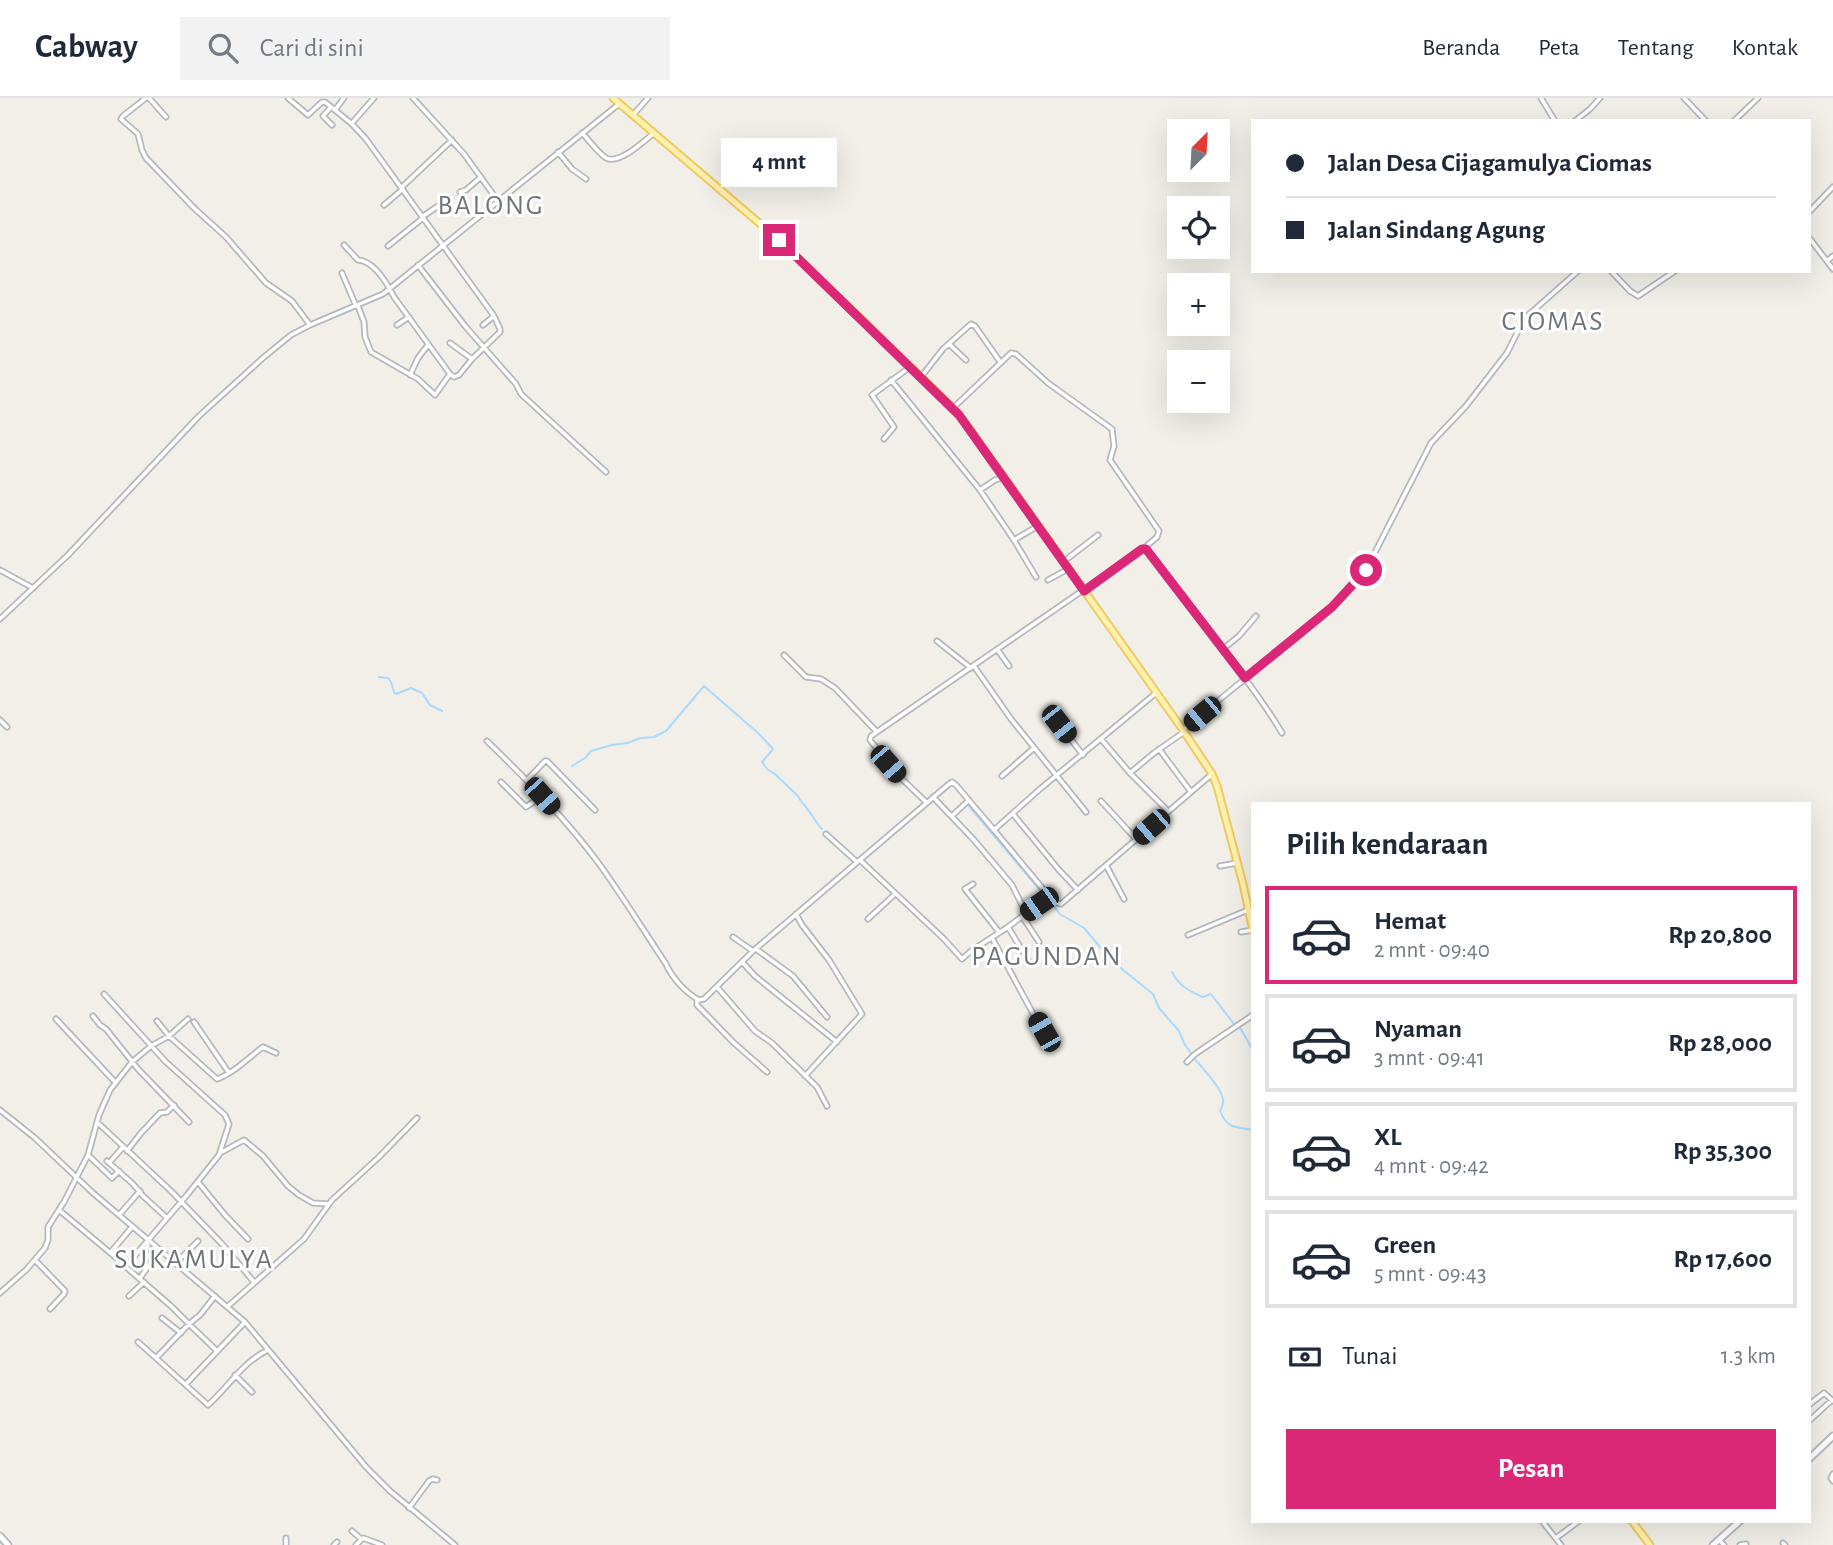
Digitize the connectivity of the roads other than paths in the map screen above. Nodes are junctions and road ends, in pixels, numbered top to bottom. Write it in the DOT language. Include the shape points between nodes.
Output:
graph roads {
  1 [pos="147,98"];
  2 [pos="288,98"];
  3 [pos="344,98"];
  4 [pos="374,98"];
  5 [pos="413,98"];
  6 [pos="613,98"];
  7 [pos="648,98"];
  8 [pos="1541,98"];
  9 [pos="1600,98"];
  10 [pos="1684,98"];
  11 [pos="1758,98"];
  12 [pos="619,104"];
  13 [pos="333,108"];
  14 [pos="633,115"];
  15 [pos="166,117"];
  16 [pos="1554,119"];
  17 [pos="1578,119"];
  18 [pos="1704,119"];
  19 [pos="1736,119"];
  20 [pos="352,124"];
  21 [pos="332,125"];
  22 [pos="582,133"];
  23 [pos="654,133"];
  24 [pos="452,140"];
  25 [pos="558,152"];
  26 [pos="481,177"];
  27 [pos="586,179"];
  28 [pos="1833,187"];
  29 [pos="402,188"];
  30 [pos="460,192"];
  31 [pos="498,201"];
  32 [pos="384,205"];
  33 [pos="438,206"];
  34 [pos="1811,210"];
  35 [pos="423,217"];
  36 [pos="1811,240"];
  37 [pos="344,245"];
  38 [pos="388,246"];
  39 [pos="443,246"];
  40 [pos="1833,256"];
  41 [pos="1827,261"];
  42 [pos="418,265"];
  43 [pos="1833,269"];
  44 [pos="342,273"];
  45 [pos="1576,273"];
  46 [pos="1613,273"];
  47 [pos="1672,273"];
  48 [pos="390,289"];
  49 [pos="357,306"];
  50 [pos="494,316"];
  51 [pos="409,317"];
  52 [pos="310,325"];
  53 [pos="397,325"];
  54 [pos="483,325"];
  55 [pos="450,342"];
  56 [pos="948,344"];
  57 [pos="428,345"];
  58 [pos="484,348"];
  59 [pos="472,359"];
  60 [pos="966,360"];
  61 [pos="1001,363"];
  62 [pos="911,367"];
  63 [pos="450,373"];
  64 [pos="410,375"];
  65 [pos="920,377"];
  66 [pos="891,380"];
  67 [pos="953,408"];
  68 [pos="884,439"];
  69 [pos="606,472"];
  70 [pos="1004,477"];
  71 [pos="980,490"];
  72 [pos="1038,526"];
  73 [pos="1098,535"];
  74 [pos="1014,540"];
  75 [pos="1143,549"];
  76 [pos="1063,562"];
  77 [pos="1068,569"];
  78 [pos="0,570"];
  79 [pos="1036,577"];
  80 [pos="1048,580"];
  81 [pos="33,588"];
  82 [pos="1084,591"];
  83 [pos="1256,616"];
  84 [pos="0,619"];
  85 [pos="937,641"];
  86 [pos="997,649"];
  87 [pos="1223,649"];
  88 [pos="784,655"];
  89 [pos="1009,666"];
  90 [pos="972,667"];
  91 [pos="1245,678"];
  92 [pos="1156,693"];
  93 [pos="0,720"];
  94 [pos="1059,724"];
  95 [pos="7,727"];
  96 [pos="876,731"];
  97 [pos="1184,731"];
  98 [pos="1282,733"];
  99 [pos="1101,739"];
  100 [pos="487,740"];
  101 [pos="1034,748"];
  102 [pos="1159,749"];
  103 [pos="1083,755"];
  104 [pos="1130,773"];
  105 [pos="1212,774"];
  106 [pos="1002,776"];
  107 [pos="1057,777"];
  108 [pos="527,780"];
  109 [pos="501,782"];
  110 [pos="1191,792"];
  111 [pos="542,796"];
  112 [pos="933,797"];
  113 [pos="968,800"];
  114 [pos="1101,801"];
  115 [pos="926,802"];
  116 [pos="595,810"];
  117 [pos="1169,811"];
  118 [pos="1086,812"];
  119 [pos="1013,814"];
  120 [pos="952,816"];
  121 [pos="994,830"];
  122 [pos="826,834"];
  123 [pos="1136,839"];
  124 [pos="859,861"];
  125 [pos="1237,863"];
  126 [pos="1106,865"];
  127 [pos="1220,866"];
  128 [pos="973,884"];
  129 [pos="1079,890"];
  130 [pos="895,894"];
  131 [pos="1049,896"];
  132 [pos="1124,899"];
  133 [pos="1248,910"];
  134 [pos="796,914"];
  135 [pos="1024,914"];
  136 [pos="868,919"];
  137 [pos="1251,923"];
  138 [pos="1008,927"];
  139 [pos="1251,931"];
  140 [pos="1241,932"];
  141 [pos="999,933"];
  142 [pos="1188,935"];
  143 [pos="733,937"];
  144 [pos="992,938"];
  145 [pos="1039,942"];
  146 [pos="755,950"];
  147 [pos="1028,960"];
  148 [pos="742,962"];
  149 [pos="717,987"];
  150 [pos="104,994"];
  151 [pos="697,999"];
  152 [pos="1251,1015"];
  153 [pos="93,1016"];
  154 [pos="827,1017"];
  155 [pos="56,1019"];
  156 [pos="188,1019"];
  157 [pos="156,1021"];
  158 [pos="194,1022"];
  159 [pos="1044,1032"];
  160 [pos="169,1036"];
  161 [pos="837,1042"];
  162 [pos="151,1046"];
  163 [pos="276,1053"];
  164 [pos="132,1062"];
  165 [pos="1186,1062"];
  166 [pos="767,1072"];
  167 [pos="229,1073"];
  168 [pos="805,1076"];
  169 [pos="115,1082"];
  170 [pos="174,1105"];
  171 [pos="827,1106"];
  172 [pos="0,1110"];
  173 [pos="417,1118"];
  174 [pos="97,1122"];
  175 [pos="189,1122"];
  176 [pos="123,1147"];
  177 [pos="127,1151"];
  178 [pos="220,1153"];
  179 [pos="88,1155"];
  180 [pos="119,1171"];
  181 [pos="76,1178"];
  182 [pos="198,1182"];
  183 [pos="140,1191"];
  184 [pos="181,1202"];
  185 [pos="329,1204"];
  186 [pos="59,1210"];
  187 [pos="118,1215"];
  188 [pos="167,1218"];
  189 [pos="133,1227"];
  190 [pos="248,1239"];
  191 [pos="147,1241"];
  192 [pos="198,1241"];
  193 [pos="111,1252"];
  194 [pos="35,1260"];
  195 [pos="176,1262"];
  196 [pos="126,1266"];
  197 [pos="142,1280"];
  198 [pos="254,1282"];
  199 [pos="0,1293"];
  200 [pos="129,1296"];
  201 [pos="215,1296"];
  202 [pos="227,1307"];
  203 [pos="50,1309"];
  204 [pos="162,1318"];
  205 [pos="245,1322"];
  206 [pos="189,1324"];
  207 [pos="181,1333"];
  208 [pos="138,1342"];
  209 [pos="268,1350"];
  210 [pos="218,1351"];
  211 [pos="156,1358"];
  212 [pos="235,1375"];
  213 [pos="186,1384"];
  214 [pos="252,1392"];
  215 [pos="1832,1401"];
  216 [pos="1811,1403"];
  217 [pos="1811,1419"];
  218 [pos="1832,1438"];
  219 [pos="1811,1457"];
  220 [pos="1833,1474"];
  221 [pos="437,1479"];
  222 [pos="1833,1481"];
  223 [pos="409,1508"];
  224 [pos="1544,1523"];
  225 [pos="1576,1523"];
  226 [pos="1634,1523"];
  227 [pos="1738,1523"];
  228 [pos="352,1531"];
  229 [pos="0,1536"];
  230 [pos="286,1538"];
  231 [pos="1556,1538"];
  232 [pos="361,1539"];
  233 [pos="1722,1543"];
  234 [pos="451,1544"];
  235 [pos="1746,1544"];
  236 [pos="8,1545"];
  237 [pos="286,1545"];
  238 [pos="356,1545"];
  239 [pos="383,1545"];
  240 [pos="1561,1545"];
  241 [pos="1650,1545"];
  242 [pos="1713,1545"];
  243 [pos="1740,1545"];
  1 -- 15 [label="street"];
  1 -- 52 [label="street" via="121,119 138,134 146,158 266,283 292,301"];
  2 -- 13 [label="street" via="308,115 323,101"];
  3 -- 13 [label="street"];
  4 -- 20 [label="street"];
  5 -- 24 [label="street"];
  6 -- 12 [label="main road"];
  7 -- 14 [label="street"];
  8 -- 16 [label="street"];
  9 -- 17 [label="street"];
  10 -- 18 [label="street"];
  11 -- 19 [label="street"];
  12 -- 14 [label="main road"];
  12 -- 22 [label="street"];
  13 -- 20 [label="street"];
  13 -- 21 [label="street" via="323,117"];
  14 -- 23 [label="main road"];
  20 -- 29 [label="street"];
  22 -- 23 [label="street" via="613,160"];
  22 -- 25 [label="street"];
  23 -- 62 [label="main road" via="779,240"];
  24 -- 26 [label="street"];
  24 -- 29 [label="street"];
  25 -- 27 [label="street"];
  25 -- 31 [label="street"];
  26 -- 30 [label="street"];
  26 -- 31 [label="street"];
  28 -- 34 [label="street"];
  29 -- 32 [label="street"];
  29 -- 35 [label="street"];
  31 -- 39 [label="street"];
  33 -- 35 [label="street"];
  35 -- 38 [label="street"];
  35 -- 39 [label="street"];
  36 -- 41 [label="street"];
  37 -- 48 [label="street" via="357,259 368,261"];
  39 -- 42 [label="street"];
  39 -- 50 [label="street"];
  40 -- 41 [label="street"];
  41 -- 43 [label="street"];
  42 -- 48 [label="street"];
  42 -- 58 [label="street"];
  44 -- 49 [label="street"];
  45 -- 91 [label="street" via="1524,319 1507,353 1431,443 1366,570 1332,607"];
  46 -- 47 [label="street" via="1638,296"];
  48 -- 49 [label="street"];
  48 -- 51 [label="street"];
  49 -- 52 [label="street"];
  49 -- 64 [label="street" via="371,352"];
  50 -- 54 [label="street"];
  50 -- 58 [label="street" via="500,331"];
  51 -- 53 [label="street"];
  51 -- 57 [label="street"];
  52 -- 81 [label="street" via="264,356 199,416"];
  55 -- 59 [label="street"];
  56 -- 60 [label="street"];
  56 -- 61 [label="street" via="972,324"];
  56 -- 65 [label="street"];
  57 -- 63 [label="street"];
  57 -- 64 [label="street"];
  58 -- 59 [label="street"];
  58 -- 69 [label="street" via="521,394"];
  59 -- 63 [label="street" via="459,376"];
  61 -- 67 [label="street"];
  61 -- 75 [label="street" via="1016,354 1112,429 1110,460 1159,531"];
  62 -- 65 [label="main road"];
  62 -- 66 [label="street"];
  63 -- 64 [label="street" via="435,395"];
  65 -- 67 [label="main road"];
  66 -- 68 [label="street" via="872,395 894,427"];
  66 -- 71 [label="street"];
  67 -- 70 [label="main road"];
  70 -- 71 [label="street"];
  70 -- 72 [label="main road"];
  71 -- 74 [label="street"];
  72 -- 74 [label="street"];
  72 -- 76 [label="main road"];
  73 -- 76 [label="street"];
  74 -- 79 [label="street"];
  75 -- 82 [label="street"];
  75 -- 87 [label="street"];
  76 -- 77 [label="main road"];
  77 -- 80 [label="street"];
  77 -- 82 [label="main road"];
  78 -- 81 [label="street"];
  81 -- 84 [label="street"];
  82 -- 86 [label="street"];
  82 -- 92 [label="main road"];
  83 -- 87 [label="street"];
  85 -- 90 [label="street"];
  86 -- 89 [label="street"];
  86 -- 90 [label="street"];
  87 -- 91 [label="street"];
  88 -- 96 [label="street" via="806,677 835,688"];
  90 -- 96 [label="street"];
  90 -- 101 [label="street"];
  91 -- 97 [label="street"];
  91 -- 98 [label="street"];
  92 -- 97 [label="main road"];
  92 -- 99 [label="street"];
  93 -- 95 [label="street"];
  94 -- 103 [label="street"];
  96 -- 115 [label="street" via="870,740"];
  97 -- 102 [label="street"];
  97 -- 105 [label="main road"];
  99 -- 103 [label="street"];
  99 -- 104 [label="street"];
  100 -- 108 [label="street"];
  101 -- 106 [label="street"];
  101 -- 107 [label="street"];
  102 -- 104 [label="street"];
  102 -- 110 [label="street"];
  103 -- 107 [label="street"];
  104 -- 117 [label="street"];
  105 -- 110 [label="street"];
  105 -- 125 [label="main road"];
  107 -- 118 [label="street"];
  107 -- 119 [label="street"];
  108 -- 111 [label="street"];
  108 -- 116 [label="street" via="547,761"];
  109 -- 111 [label="street" via="526,807"];
  110 -- 117 [label="street"];
  111 -- 151 [label="street" via="600,864 670,974"];
  112 -- 113 [label="street" via="952,782"];
  112 -- 115 [label="street"];
  112 -- 120 [label="street"];
  113 -- 120 [label="street"];
  113 -- 121 [label="street"];
  114 -- 123 [label="street"];
  115 -- 124 [label="street"];
  117 -- 123 [label="street"];
  119 -- 121 [label="street"];
  119 -- 129 [label="street"];
  120 -- 135 [label="street" via="1012,885"];
  121 -- 131 [label="street"];
  122 -- 124 [label="street"];
  123 -- 126 [label="street"];
  124 -- 130 [label="street"];
  124 -- 134 [label="street"];
  125 -- 127 [label="street"];
  125 -- 133 [label="main road"];
  126 -- 129 [label="street"];
  126 -- 132 [label="street"];
  128 -- 141 [label="street" via="965,889"];
  129 -- 131 [label="street" via="1061,904"];
  130 -- 136 [label="street"];
  130 -- 144 [label="street" via="962,959"];
  131 -- 135 [label="street"];
  133 -- 137 [label="main road"];
  133 -- 142 [label="street"];
  134 -- 146 [label="street"];
  134 -- 161 [label="street" via="862,1013"];
  135 -- 138 [label="street"];
  135 -- 145 [label="street"];
  138 -- 141 [label="street"];
  138 -- 147 [label="street"];
  139 -- 140 [label="street"];
  141 -- 144 [label="street"];
  143 -- 146 [label="street"];
  144 -- 159 [label="street"];
  146 -- 148 [label="street"];
  146 -- 154 [label="street" via="793,976"];
  148 -- 149 [label="street"];
  148 -- 161 [label="street"];
  149 -- 151 [label="street" via="704,999"];
  149 -- 168 [label="street" via="755,1031"];
  150 -- 162 [label="street"];
  151 -- 166 [label="street" via="697,1005"];
  152 -- 165 [label="street"];
  153 -- 164 [label="street"];
  155 -- 169 [label="street"];
  156 -- 160 [label="street"];
  157 -- 160 [label="street"];
  158 -- 167 [label="street"];
  160 -- 162 [label="street"];
  160 -- 167 [label="street" via="215,1079"];
  161 -- 168 [label="street"];
  162 -- 164 [label="street"];
  162 -- 178 [label="street" via="228,1118"];
  163 -- 167 [label="street" via="262,1047"];
  164 -- 169 [label="street"];
  164 -- 170 [label="street"];
  168 -- 171 [label="street"];
  169 -- 174 [label="street"];
  170 -- 175 [label="street"];
  170 -- 177 [label="street" via="160,1113"];
  172 -- 181 [label="street"];
  173 -- 185 [label="street"];
  174 -- 176 [label="street"];
  174 -- 179 [label="street"];
  176 -- 177 [label="street"];
  176 -- 180 [label="street" via="108,1162"];
  177 -- 184 [label="street"];
  178 -- 182 [label="street"];
  178 -- 185 [label="street" via="244,1140 299,1195 313,1203"];
  179 -- 180 [label="street" via="112,1178"];
  179 -- 181 [label="street"];
  180 -- 183 [label="street"];
  181 -- 186 [label="street"];
  181 -- 187 [label="street"];
  182 -- 184 [label="street"];
  182 -- 190 [label="street"];
  183 -- 187 [label="street"];
  183 -- 188 [label="street"];
  184 -- 188 [label="street"];
  184 -- 198 [label="street"];
  185 -- 198 [label="street" via="304,1239"];
  186 -- 193 [label="street"];
  186 -- 194 [label="street" via="48,1227 45,1248"];
  187 -- 189 [label="street"];
  188 -- 191 [label="street"];
  189 -- 191 [label="street"];
  189 -- 193 [label="street"];
  191 -- 195 [label="street"];
  191 -- 196 [label="street"];
  191 -- 197 [label="street" via="145,1252 152,1261"];
  192 -- 195 [label="street"];
  193 -- 196 [label="street"];
  194 -- 199 [label="street"];
  194 -- 203 [label="street" via="65,1291"];
  195 -- 201 [label="street"];
  196 -- 197 [label="street"];
  197 -- 200 [label="street"];
  197 -- 206 [label="street"];
  198 -- 202 [label="street"];
  201 -- 202 [label="street"];
  201 -- 206 [label="street"];
  202 -- 205 [label="street"];
  204 -- 207 [label="street"];
  205 -- 209 [label="street"];
  205 -- 210 [label="street"];
  206 -- 207 [label="street"];
  206 -- 210 [label="street"];
  207 -- 211 [label="street"];
  208 -- 211 [label="street"];
  209 -- 212 [label="street"];
  209 -- 223 [label="street" via="350,1449"];
  210 -- 213 [label="street"];
  211 -- 213 [label="street"];
  212 -- 213 [label="street" via="208,1405"];
  212 -- 214 [label="street"];
  215 -- 216 [label="street" via="1825,1393"];
  215 -- 217 [label="street"];
  218 -- 219 [label="main road"];
  220 -- 222 [label="street"];
  221 -- 223 [label="street" via="429,1481"];
  223 -- 234 [label="street"];
  224 -- 231 [label="street"];
  225 -- 231 [label="street"];
  226 -- 241 [label="main road"];
  227 -- 233 [label="main road"];
  228 -- 232 [label="street"];
  229 -- 236 [label="main road"];
  230 -- 237 [label="street"];
  231 -- 240 [label="street"];
  232 -- 238 [label="street"];
  232 -- 239 [label="street"];
  233 -- 242 [label="main road"];
  235 -- 243 [label="street"];
}
